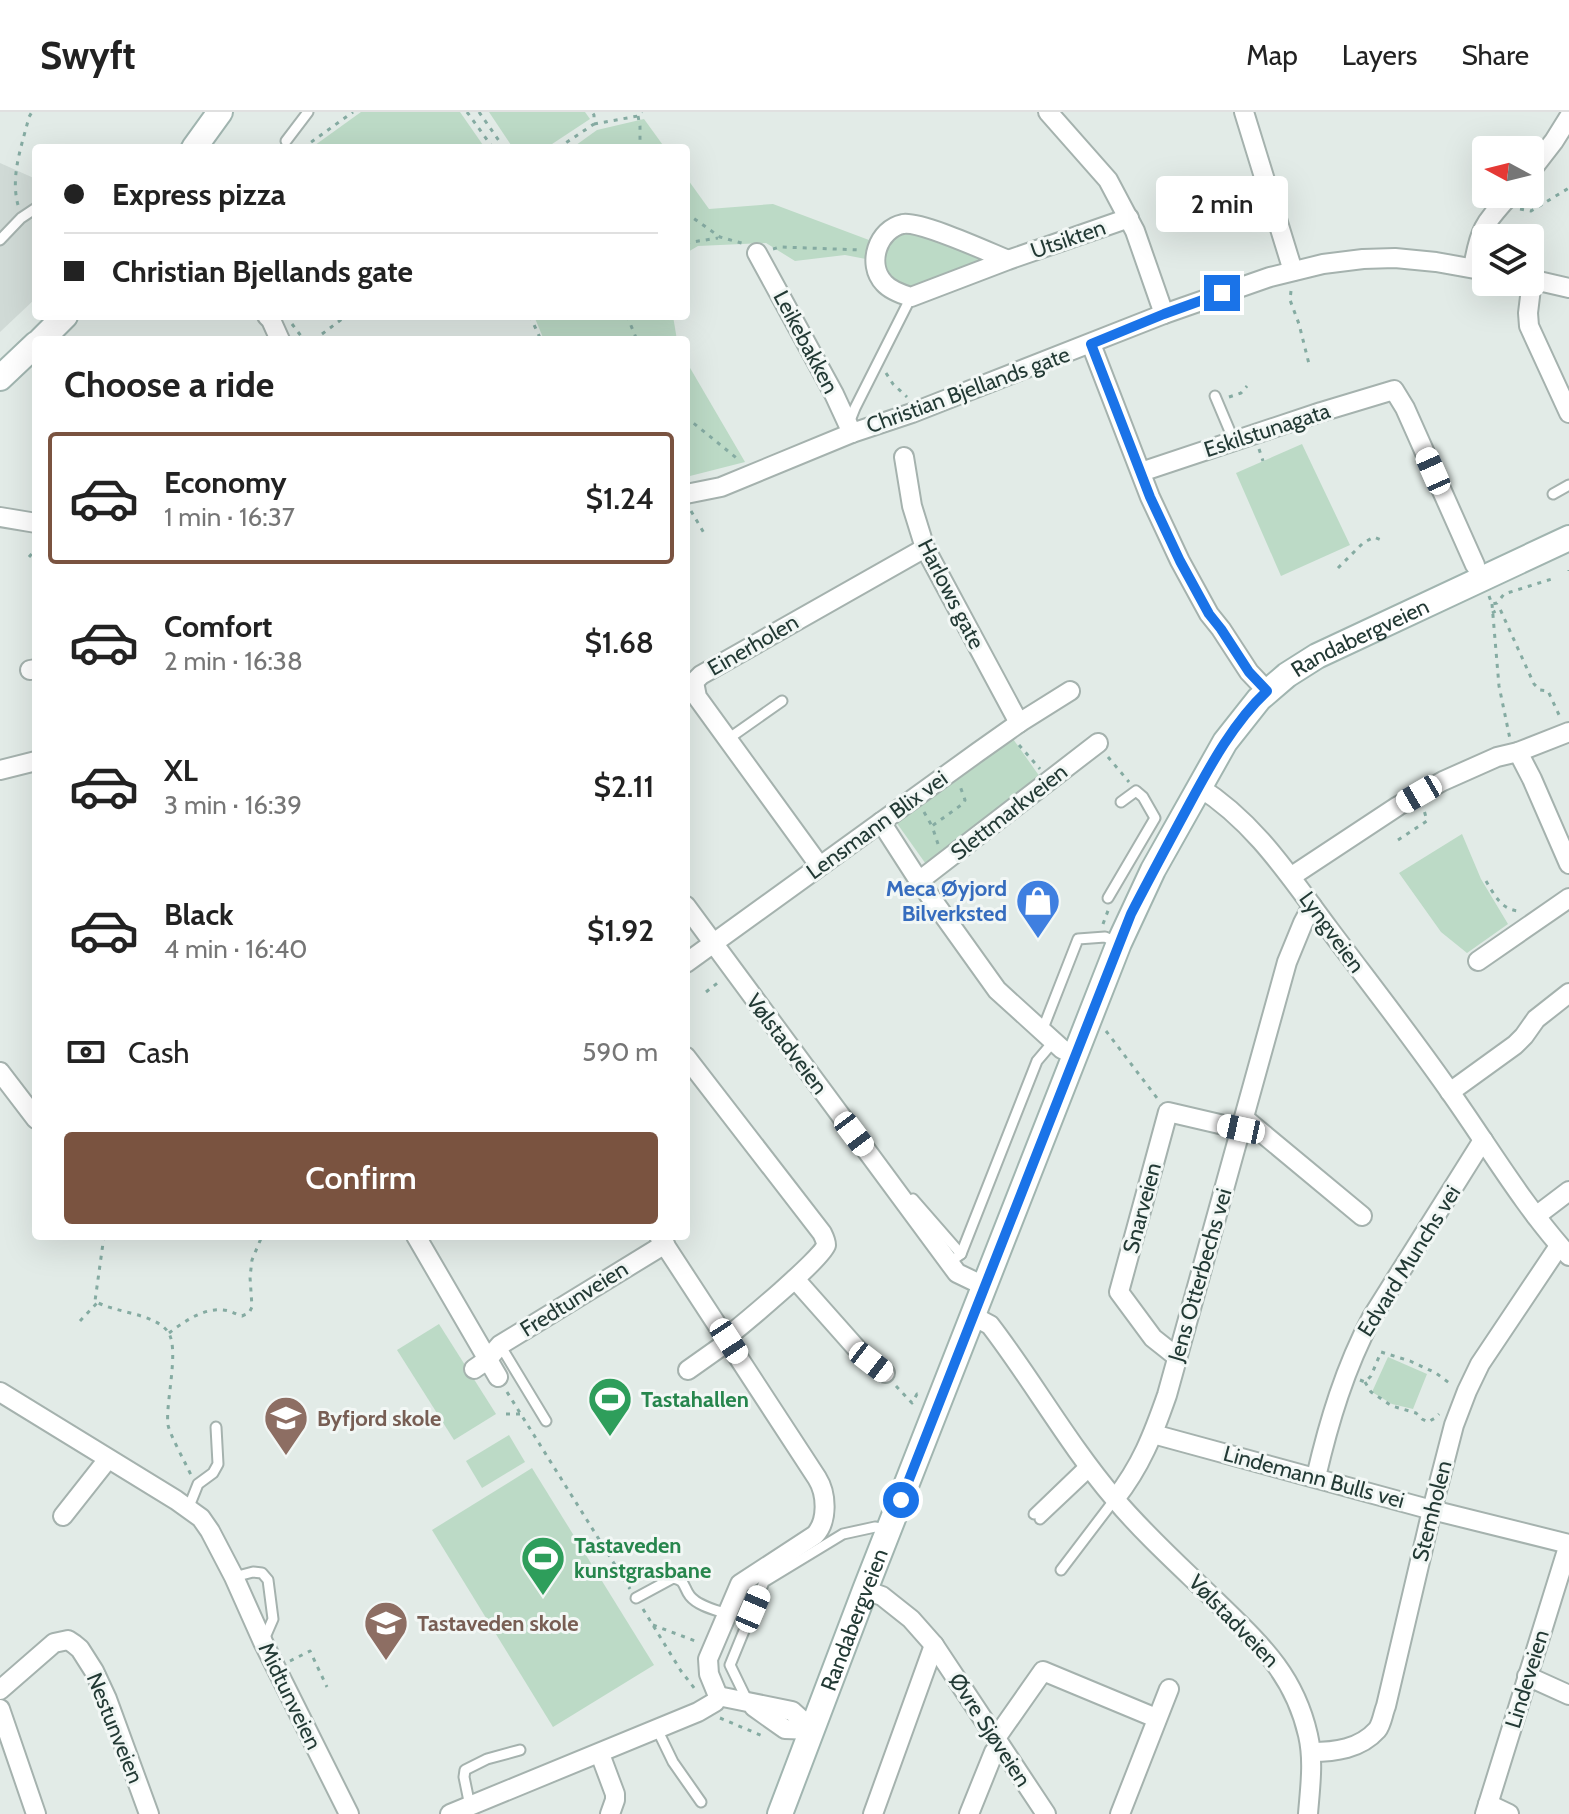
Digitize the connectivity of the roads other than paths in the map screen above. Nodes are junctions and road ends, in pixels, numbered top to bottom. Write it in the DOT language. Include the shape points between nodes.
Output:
graph roads {
  1 [pos="220,112"];
  2 [pos="308,112"];
  3 [pos="1048,112"];
  4 [pos="1244,112"];
  5 [pos="1569,117"];
  6 [pos="286,141"];
  7 [pos="197,144"];
  8 [pos="1544,154"];
  9 [pos="1503,208"];
  10 [pos="32,211"];
  11 [pos="1129,218"];
  12 [pos="1485,224"];
  13 [pos="0,240"];
  14 [pos="757,253"];
  15 [pos="1008,260"];
  16 [pos="1472,268"];
  17 [pos="1293,271"];
  18 [pos="1544,283"];
  19 [pos="1569,288"];
  20 [pos="1530,296"];
  21 [pos="911,297"];
  22 [pos="1164,314"];
  23 [pos="61,320"];
  24 [pos="45,336"];
  25 [pos="1091,344"];
  26 [pos="32,348"];
  27 [pos="0,378"];
  28 [pos="1216,398"];
  29 [pos="1569,413"];
  30 [pos="850,429"];
  31 [pos="1234,441"];
  32 [pos="904,457"];
  33 [pos="1141,472"];
  34 [pos="1569,485"];
  35 [pos="1553,494"];
  36 [pos="690,500"];
  37 [pos="0,517"];
  38 [pos="32,522"];
  39 [pos="1569,538"];
  40 [pos="925,548"];
  41 [pos="1475,565"];
  42 [pos="1070,691"];
  43 [pos="1267,691"];
  44 [pos="782,701"];
  45 [pos="1014,726"];
  46 [pos="1567,733"];
  47 [pos="728,739"];
  48 [pos="1098,743"];
  49 [pos="1518,752"];
  50 [pos="32,762"];
  51 [pos="0,770"];
  52 [pos="1199,787"];
  53 [pos="1121,802"];
  54 [pos="881,822"];
  55 [pos="1130,858"];
  56 [pos="1569,864"];
  57 [pos="819,865"];
  58 [pos="1153,870"];
  59 [pos="1292,876"];
  60 [pos="919,881"];
  61 [pos="1108,898"];
  62 [pos="1569,898"];
  63 [pos="1312,906"];
  64 [pos="690,912"];
  65 [pos="1108,940"];
  66 [pos="713,944"];
  67 [pos="690,960"];
  68 [pos="1478,961"];
  69 [pos="1569,993"];
  70 [pos="1048,1036"];
  71 [pos="1075,1055"];
  72 [pos="690,1062"];
  73 [pos="0,1072"];
  74 [pos="1450,1092"];
  75 [pos="32,1114"];
  76 [pos="1243,1123"];
  77 [pos="1483,1140"];
  78 [pos="1569,1191"];
  79 [pos="1362,1216"];
  80 [pos="1536,1216"];
  81 [pos="418,1240"];
  82 [pos="662,1240"];
  83 [pos="1564,1251"];
  84 [pos="955,1258"];
  85 [pos="795,1279"];
  86 [pos="984,1286"];
  87 [pos="973,1316"];
  88 [pos="728,1339"];
  89 [pos="500,1345"];
  90 [pos="1177,1357"];
  91 [pos="480,1364"];
  92 [pos="688,1370"];
  93 [pos="885,1373"];
  94 [pos="498,1377"];
  95 [pos="1,1396"];
  96 [pos="546,1421"];
  97 [pos="216,1427"];
  98 [pos="1153,1434"];
  99 [pos="108,1459"];
  100 [pos="1089,1466"];
  101 [pos="1316,1477"];
  102 [pos="1115,1499"];
  103 [pos="188,1509"];
  104 [pos="1432,1510"];
  105 [pos="63,1516"];
  106 [pos="1037,1517"];
  107 [pos="889,1530"];
  108 [pos="1569,1544"];
  109 [pos="1061,1570"];
  110 [pos="234,1577"];
  111 [pos="865,1590"];
  112 [pos="636,1598"];
  113 [pos="727,1614"];
  114 [pos="263,1642"];
  115 [pos="934,1645"];
  116 [pos="1527,1676"];
  117 [pos="1169,1689"];
  118 [pos="0,1690"];
  119 [pos="1569,1695"];
  120 [pos="718,1696"];
  121 [pos="748,1704"];
  122 [pos="0,1709"];
  123 [pos="1156,1718"];
  124 [pos="657,1729"];
  125 [pos="813,1730"];
  126 [pos="998,1742"];
  127 [pos="520,1750"];
  128 [pos="1311,1752"];
  129 [pos="600,1754"];
  130 [pos="701,1802"];
  131 [pos="470,1806"];
  132 [pos="1487,1809"];
  133 [pos="36,1814"];
  134 [pos="149,1814"];
  135 [pos="349,1814"];
  136 [pos="450,1814"];
  137 [pos="610,1814"];
  138 [pos="780,1814"];
  139 [pos="873,1814"];
  140 [pos="969,1814"];
  141 [pos="1046,1814"];
  142 [pos="1120,1814"];
  143 [pos="1308,1814"];
  144 [pos="1509,1814"];
  1 -- 7 [label="main road"];
  2 -- 6 [label="lane"];
  3 -- 11 [label="street" via="1108,180"];
  4 -- 17 [label="street"];
  5 -- 8 [label="street"];
  9 -- 12 [label="street"];
  10 -- 13 [label="lane"];
  11 -- 15 [label="street, Utsikten"];
  11 -- 22 [label="street"];
  14 -- 30 [label="street, Leikebakken"];
  15 -- 21 [label="street, Utsikten"];
  15 -- 21 [label="street, Utsikten" via="921,225 903,224 880,241 877,273 885,285"];
  16 -- 17 [label="street, Christian Bjellands gate" via="1380,258"];
  17 -- 22 [label="street, Christian Bjellands gate"];
  18 -- 19 [label="street"];
  20 -- 29 [label="street" via="1529,326"];
  21 -- 30 [label="lane" via="855,408"];
  22 -- 25 [label="street, Christian Bjellands gate"];
  23 -- 24 [label="main road"];
  25 -- 30 [label="street, Christian Bjellands gate" via="912,413"];
  25 -- 33 [label="street"];
  26 -- 27 [label="main road"];
  28 -- 31 [label="lane"];
  30 -- 36 [label="street, Christian Bjellands gate"];
  31 -- 33 [label="street, Eskilstunagata"];
  31 -- 41 [label="street, Eskilstunagata" via="1394,390"];
  32 -- 40 [label="street, Harlows gate"];
  33 -- 43 [label="street" via="1209,614"];
  34 -- 35 [label="lane"];
  37 -- 38 [label="street"];
  39 -- 43 [label="main road, Randabergveien" via="1330,649"];
  40 -- 45 [label="street, Harlows gate"];
  40 -- 47 [label="street, Einerholen" via="701,675 694,682 697,697"];
  42 -- 45 [label="street, Lensmann Blix vei"];
  43 -- 52 [label="main road, Randabergveien" via="1236,727"];
  44 -- 47 [label="lane"];
  45 -- 54 [label="street, Lensmann Blix vei"];
  46 -- 49 [label="street"];
  47 -- 57 [label="street, Einerholen"];
  48 -- 60 [label="street, Slettmarkveien"];
  49 -- 56 [label="street"];
  49 -- 59 [label="street" via="1465,770 1419,794"];
  50 -- 51 [label="street"];
  52 -- 58 [label="main road, Randabergveien"];
  52 -- 59 [label="street, Lyngveien" via="1233,812"];
  53 -- 55 [label="lane" via="1136,791 1155,818"];
  54 -- 57 [label="street, Lensmann Blix vei"];
  54 -- 60 [label="street"];
  55 -- 58 [label="lane"];
  55 -- 61 [label="lane"];
  57 -- 66 [label="street, Lensmann Blix vei"];
  58 -- 65 [label="main road, Randabergveien"];
  59 -- 63 [label="street, Lyngveien"];
  60 -- 70 [label="street" via="997,990"];
  62 -- 68 [label="street"];
  63 -- 74 [label="street, Lyngveien"];
  63 -- 76 [label="street, Jens Otterbechs vei" via="1287,962"];
  64 -- 66 [label="street, Vølstadveien"];
  65 -- 70 [label="lane" via="1078,939"];
  65 -- 71 [label="main road, Randabergveien"];
  66 -- 67 [label="street, Lensmann Blix vei"];
  66 -- 84 [label="street, Vølstadveien" via="906,1204"];
  69 -- 74 [label="street" via="1536,1019 1515,1045"];
  70 -- 71 [label="street"];
  70 -- 84 [label="lane"];
  71 -- 86 [label="main road, Randabergveien"];
  72 -- 85 [label="street" via="824,1237 824,1250"];
  73 -- 75 [label="street"];
  74 -- 77 [label="street, Lyngveien"];
  76 -- 79 [label="street"];
  76 -- 90 [label="street, Jens Otterbechs vei"];
  76 -- 90 [label="street, Snarveien" via="1168,1112 1119,1292 1153,1338"];
  77 -- 80 [label="street, Lyngveien"];
  77 -- 101 [label="street, Edvard Munchs vei" via="1372,1317 1334,1404"];
  78 -- 80 [label="street"];
  80 -- 83 [label="street, Lyngveien"];
  81 -- 91 [label="street" via="478,1341"];
  82 -- 88 [label="street"];
  82 -- 89 [label="street, Fredtunveien"];
  83 -- 104 [label="street, Stemholen" via="1480,1364 1454,1425"];
  84 -- 86 [label="street, Vølstadveien" via="957,1273"];
  85 -- 88 [label="street"];
  85 -- 93 [label="street"];
  86 -- 87 [label="main road, Randabergveien"];
  87 -- 100 [label="street, Vølstadveien" via="990,1325"];
  87 -- 107 [label="main road, Randabergveien"];
  88 -- 92 [label="street"];
  88 -- 113 [label="street" via="823,1486 825,1500 819,1531 740,1584"];
  89 -- 91 [label="street, Fredtunveien"];
  89 -- 96 [label="lane"];
  90 -- 98 [label="street, Jens Otterbechs vei"];
  91 -- 94 [label="street"];
  95 -- 99 [label="street, Midtunveien"];
  97 -- 103 [label="lane" via="218,1464 198,1484"];
  98 -- 101 [label="street, Lindemann Bulls vei"];
  98 -- 102 [label="street, Jens Otterbechs vei" via="1133,1477"];
  99 -- 103 [label="street, Midtunveien"];
  99 -- 105 [label="street"];
  100 -- 102 [label="street, Vølstadveien"];
  100 -- 106 [label="lane"];
  101 -- 104 [label="street, Lindemann Bulls vei"];
  102 -- 109 [label="lane"];
  102 -- 128 [label="street, Vølstadveien" via="1273,1658 1292,1690"];
  103 -- 110 [label="street, Midtunveien" via="201,1518"];
  104 -- 108 [label="street, Lindemann Bulls vei"];
  104 -- 128 [label="street, Stemholen" via="1378,1728 1356,1746"];
  107 -- 111 [label="main road, Randabergveien"];
  107 -- 121 [label="lane" via="875,1527 843,1534 764,1582 730,1665"];
  108 -- 116 [label="street, Lindeveien"];
  110 -- 114 [label="street, Midtunveien"];
  110 -- 114 [label="lane" via="253,1572 268,1580 273,1619"];
  111 -- 115 [label="street, Øvre Sjøveien" via="911,1619"];
  111 -- 125 [label="main road, Randabergveien"];
  112 -- 113 [label="lane" via="677,1578 691,1597"];
  113 -- 120 [label="street" via="708,1659"];
  114 -- 135 [label="street, Midtunveien"];
  115 -- 126 [label="street, Øvre Sjøveien"];
  115 -- 139 [label="street, Øvre Sjøveien"];
  116 -- 119 [label="street"];
  116 -- 132 [label="street, Lindeveien"];
  117 -- 123 [label="street"];
  118 -- 134 [label="street, Nestunveien" via="54,1643 74,1644 107,1699"];
  120 -- 121 [label="street"];
  120 -- 124 [label="street" via="709,1707"];
  121 -- 125 [label="street" via="785,1729"];
  122 -- 133 [label="street"];
  123 -- 126 [label="street" via="1043,1671"];
  123 -- 142 [label="street"];
  124 -- 129 [label="street"];
  124 -- 130 [label="lane"];
  125 -- 138 [label="main road, Randabergveien"];
  126 -- 140 [label="street"];
  126 -- 141 [label="street, Øvre Sjøveien"];
  127 -- 131 [label="lane" via="465,1770"];
  128 -- 143 [label="street, Vølstadveien"];
  129 -- 131 [label="street"];
  129 -- 137 [label="street" via="615,1794"];
  131 -- 136 [label="street"];
  132 -- 144 [label="street"];
}
